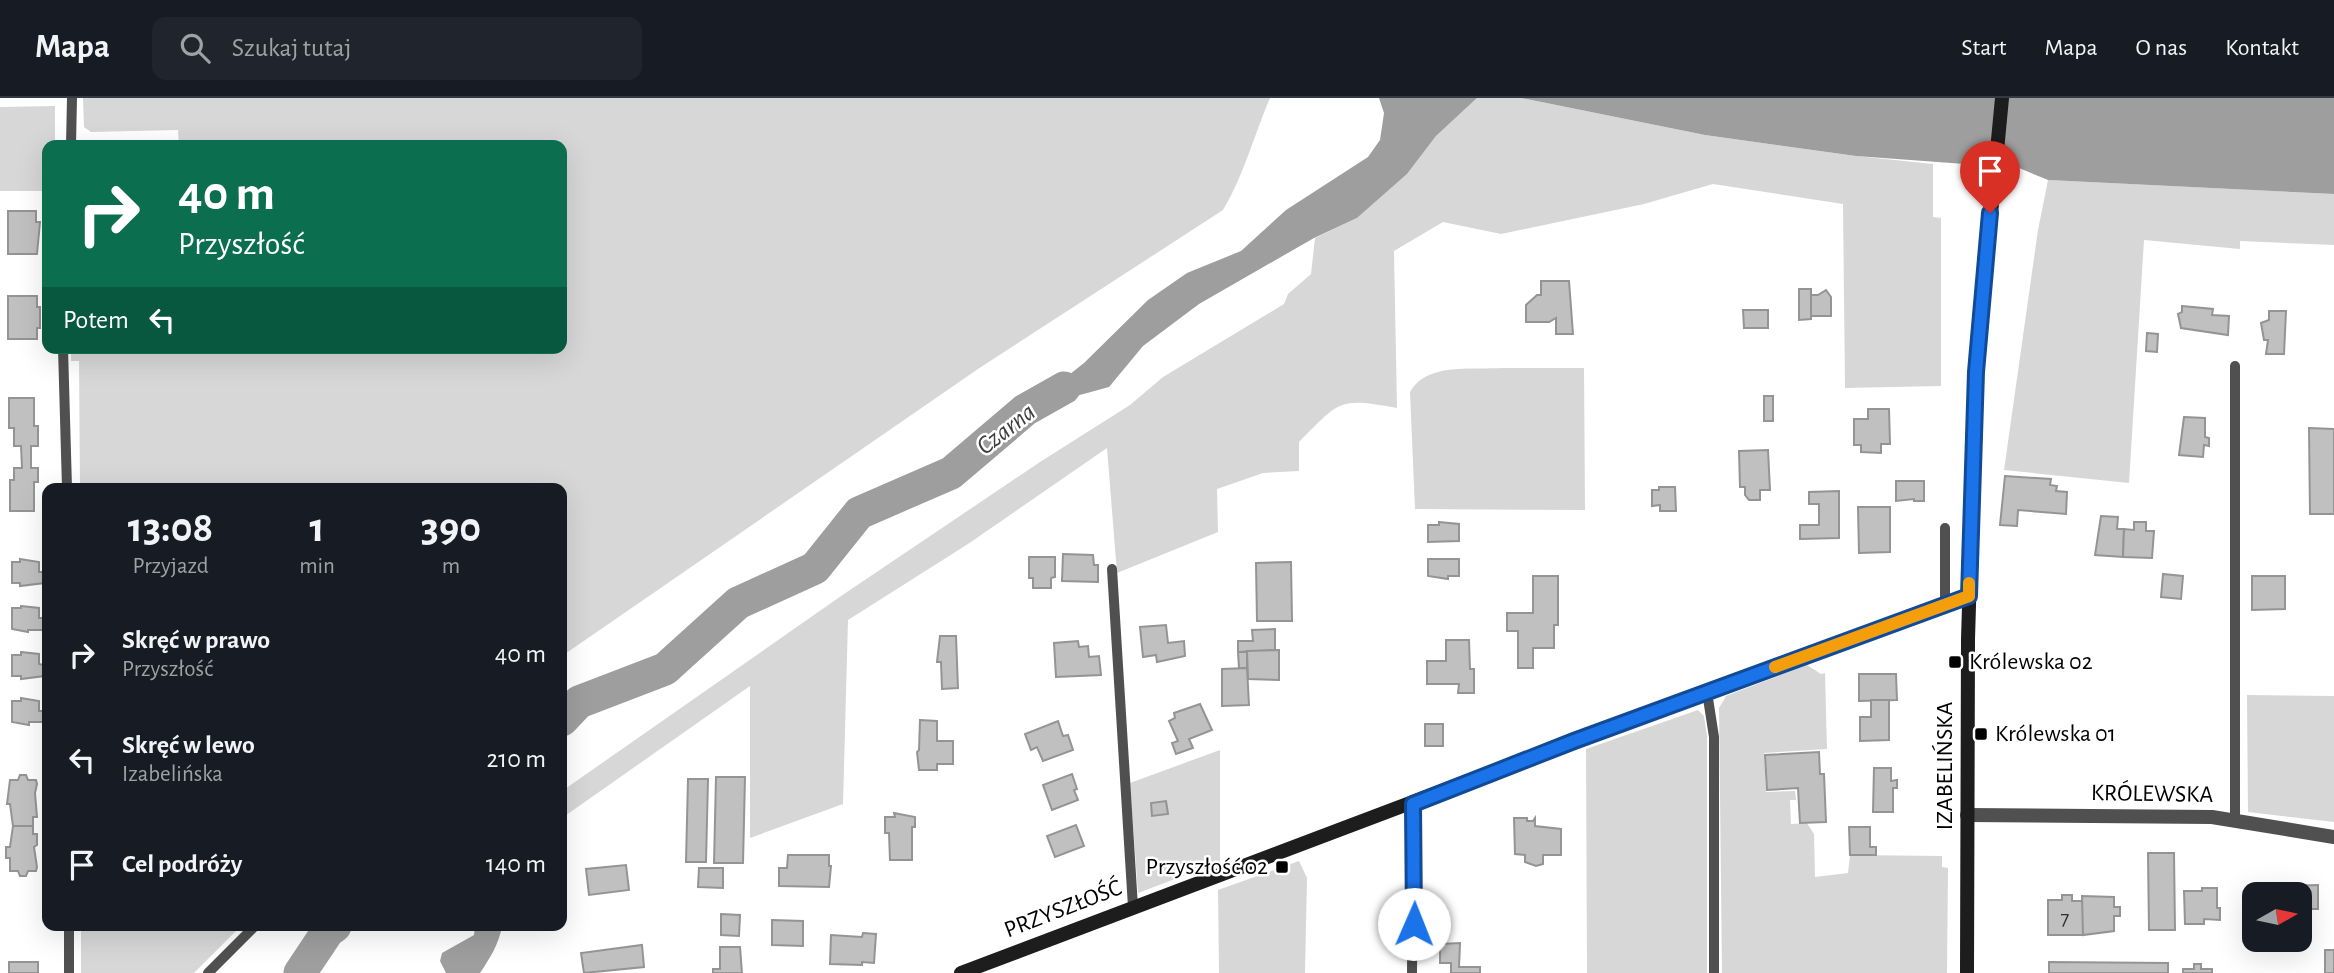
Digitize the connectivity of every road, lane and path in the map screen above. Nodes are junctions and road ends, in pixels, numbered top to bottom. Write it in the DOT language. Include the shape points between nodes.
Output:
graph roads {
  1 [pos="72,98"];
  2 [pos="2003,98"];
  3 [pos="71,140"];
  4 [pos="63,354"];
  5 [pos="2235,366"];
  6 [pos="67,483"];
  7 [pos="1945,528"];
  8 [pos="1112,569"];
  9 [pos="1969,596"];
  10 [pos="1945,606"];
  11 [pos="1707,692"];
  12 [pos="1413,804"];
  13 [pos="1968,815"];
  14 [pos="2235,820"];
  15 [pos="2334,837"];
  16 [pos="1133,907"];
  17 [pos="69,931"];
  18 [pos="250,931"];
  19 [pos="69,973"];
  20 [pos="208,973"];
  21 [pos="961,973"];
  22 [pos="1412,973"];
  23 [pos="1714,973"];
  24 [pos="1967,973"];
  1 -- 3 [label="lane"];
  2 -- 9 [label="street, IZABELIŃSKA" via="1976,372"];
  4 -- 6 [label="lane"];
  5 -- 14 [label="lane"];
  7 -- 10 [label="lane"];
  8 -- 16 [label="lane"];
  9 -- 10 [label="street, PRZYSZŁOŚĆ"];
  9 -- 13 [label="street, IZABELIŃSKA"];
  10 -- 11 [label="street, PRZYSZŁOŚĆ"];
  11 -- 12 [label="street, PRZYSZŁOŚĆ"];
  11 -- 23 [label="lane" via="1714,737"];
  12 -- 16 [label="street, PRZYSZŁOŚĆ"];
  12 -- 22 [label="lane"];
  13 -- 14 [label="street, KRÓLEWSKA"];
  13 -- 24 [label="street, IZABELIŃSKA"];
  14 -- 15 [label="street, KRÓLEWSKA"];
  16 -- 21 [label="street, PRZYSZŁOŚĆ"];
  17 -- 19 [label="lane"];
  18 -- 20 [label="lane"];
}
